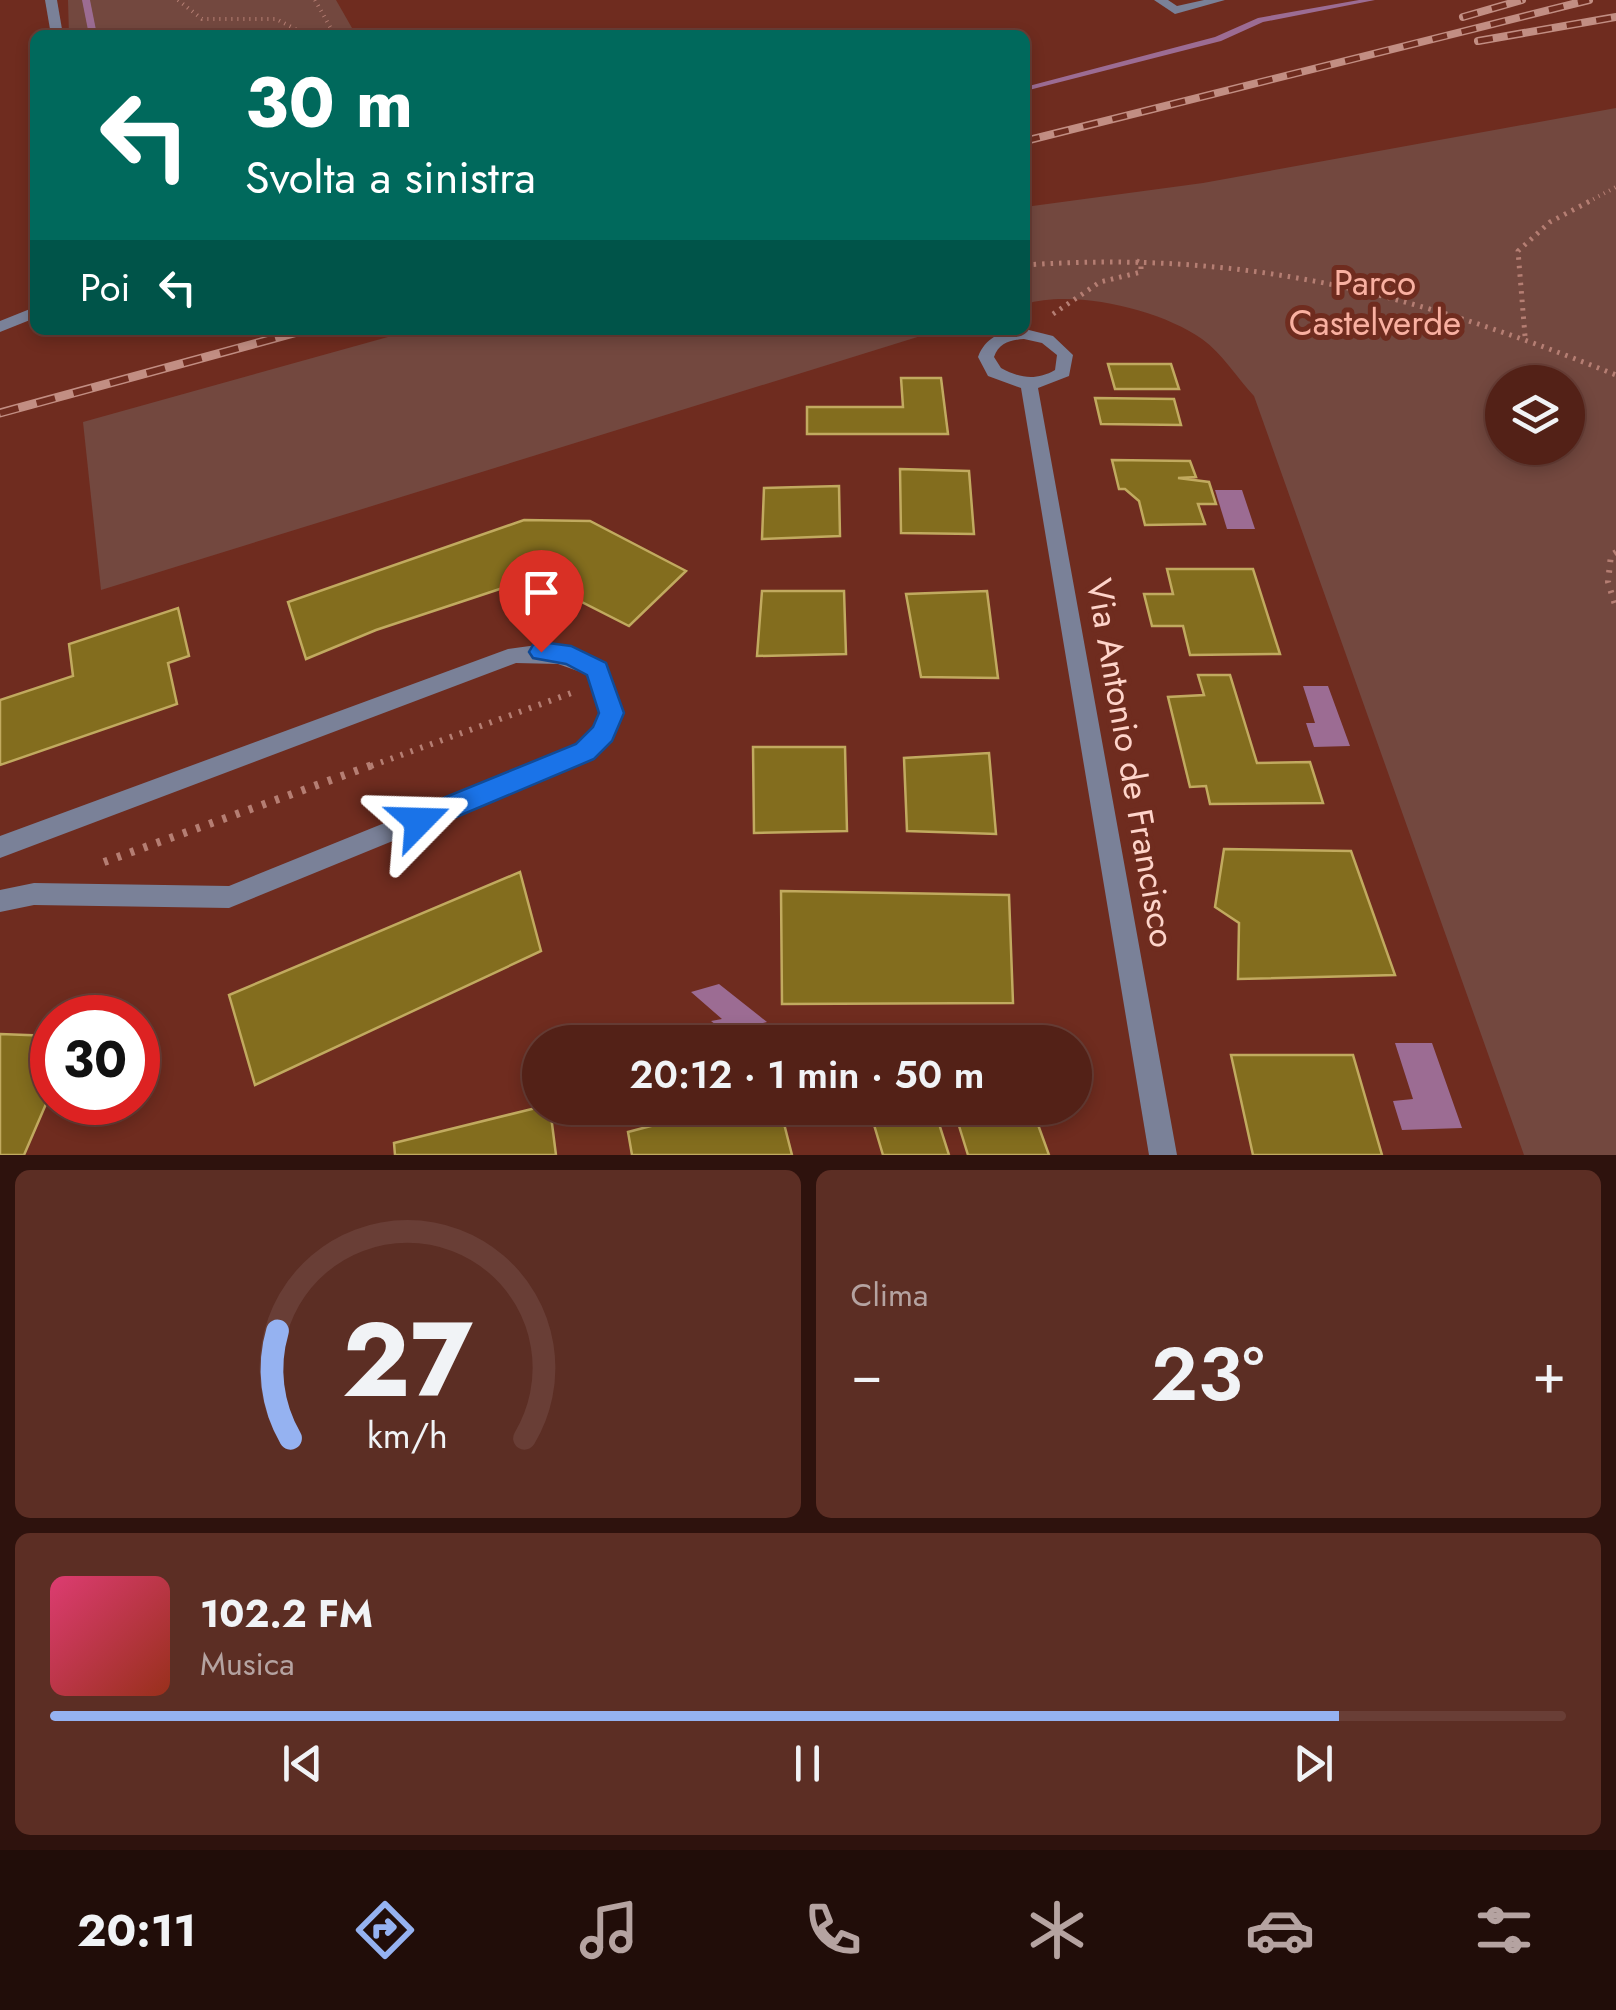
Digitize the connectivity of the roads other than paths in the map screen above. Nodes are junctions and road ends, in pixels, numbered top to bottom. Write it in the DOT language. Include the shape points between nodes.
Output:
graph roads {
  1 [pos="51,0"];
  2 [pos="1160,0"];
  3 [pos="1219,0"];
  4 [pos="56,30"];
  5 [pos="30,314"];
  6 [pos="0,327"];
  7 [pos="1020,335"];
  8 [pos="1028,335"];
  9 [pos="1029,384"];
  10 [pos="0,847"];
  11 [pos="0,901"];
  12 [pos="1163,1155"];
  1 -- 4 [label="street"];
  2 -- 3 [label="street" via="1175,10"];
  5 -- 6 [label="street"];
  7 -- 9 [label="street" via="992,342 986,357 994,372"];
  8 -- 9 [label="street" via="1050,340 1066,355 1054,378"];
  9 -- 12 [label="street, Via Antonio de Francisco"];
  10 -- 11 [label="street" via="515,654 571,656 598,670 612,713 585,752 252,890 229,897 34,894"];
}
